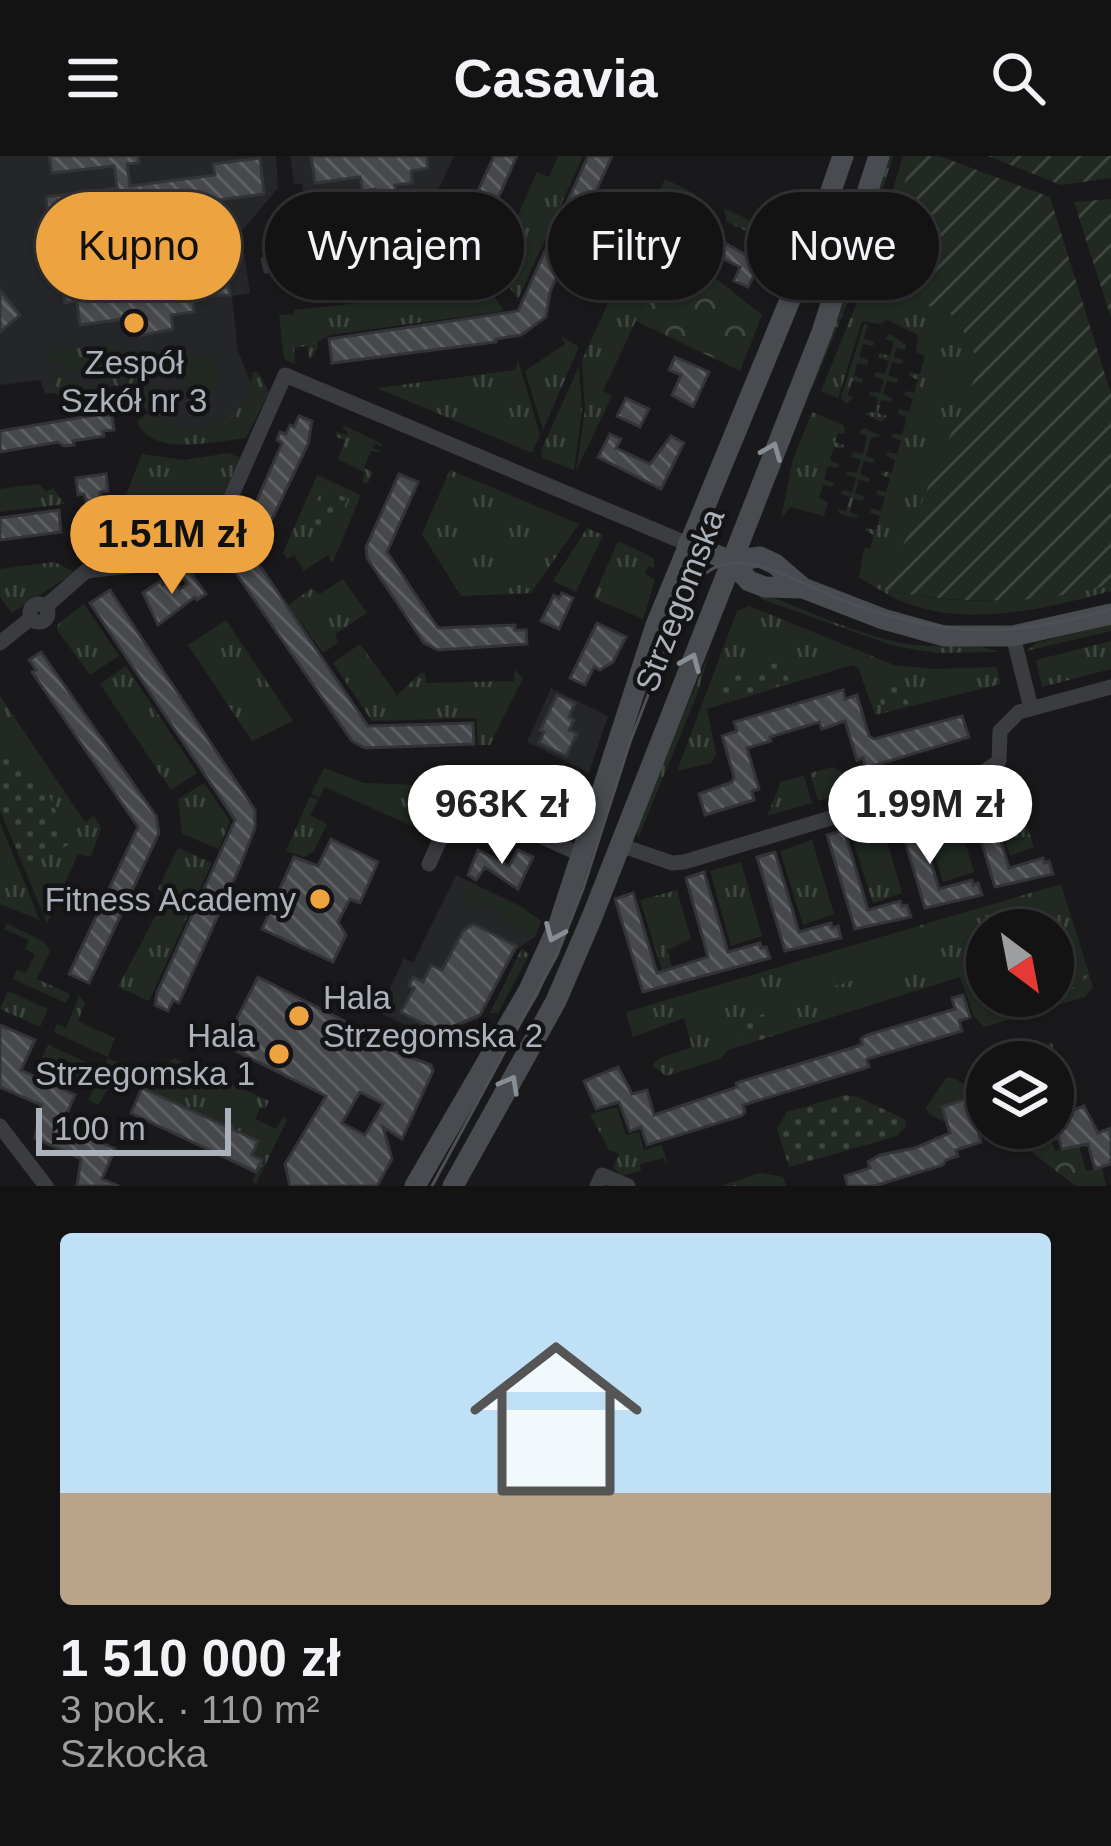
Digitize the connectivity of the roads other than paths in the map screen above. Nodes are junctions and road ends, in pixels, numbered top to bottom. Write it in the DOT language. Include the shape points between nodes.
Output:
graph roads {
  1 [pos="843,156"];
  2 [pos="879,156"];
  3 [pos="688,544"];
  4 [pos="731,561"];
  5 [pos="1111,614"];
  6 [pos="1013,636"];
  7 [pos="0,643"];
  8 [pos="1111,687"];
  9 [pos="1030,708"];
  10 [pos="620,845"];
  11 [pos="582,855"];
  12 [pos="429,864"];
  13 [pos="0,1126"];
  14 [pos="46,1186"];
  15 [pos="415,1186"];
  16 [pos="453,1186"];
  17 [pos="597,1186"];
  18 [pos="628,1186"];
  1 -- 3 [label="main road, Strzegomska"];
  4 -- 2 [label="main road, Strzegomska, one-way" via="822,332"];
  3 -- 4 [label="main road"];
  3 -- 7 [label="street, Strzegomska" via="285,375 204,558 86,572"];
  3 -- 11 [label="main road, Strzegomska"];
  4 -- 6 [label="main road" via="765,587 803,588 944,636"];
  10 -- 4 [label="main road, Strzegomska, one-way"];
  5 -- 6 [label="main road"];
  6 -- 9 [label="street"];
  8 -- 9 [label="street"];
  9 -- 10 [label="street" via="1003,725 998,761 983,772 684,862"];
  16 -- 10 [label="main road, Strzegomska, one-way" via="556,1000"];
  11 -- 12 [label="street" via="467,803 453,812"];
  11 -- 15 [label="main road, Strzegomska, one-way" via="529,990"];
  13 -- 14 [label="street"];
  17 -- 18 [label="street" via="602,1175"];
}
